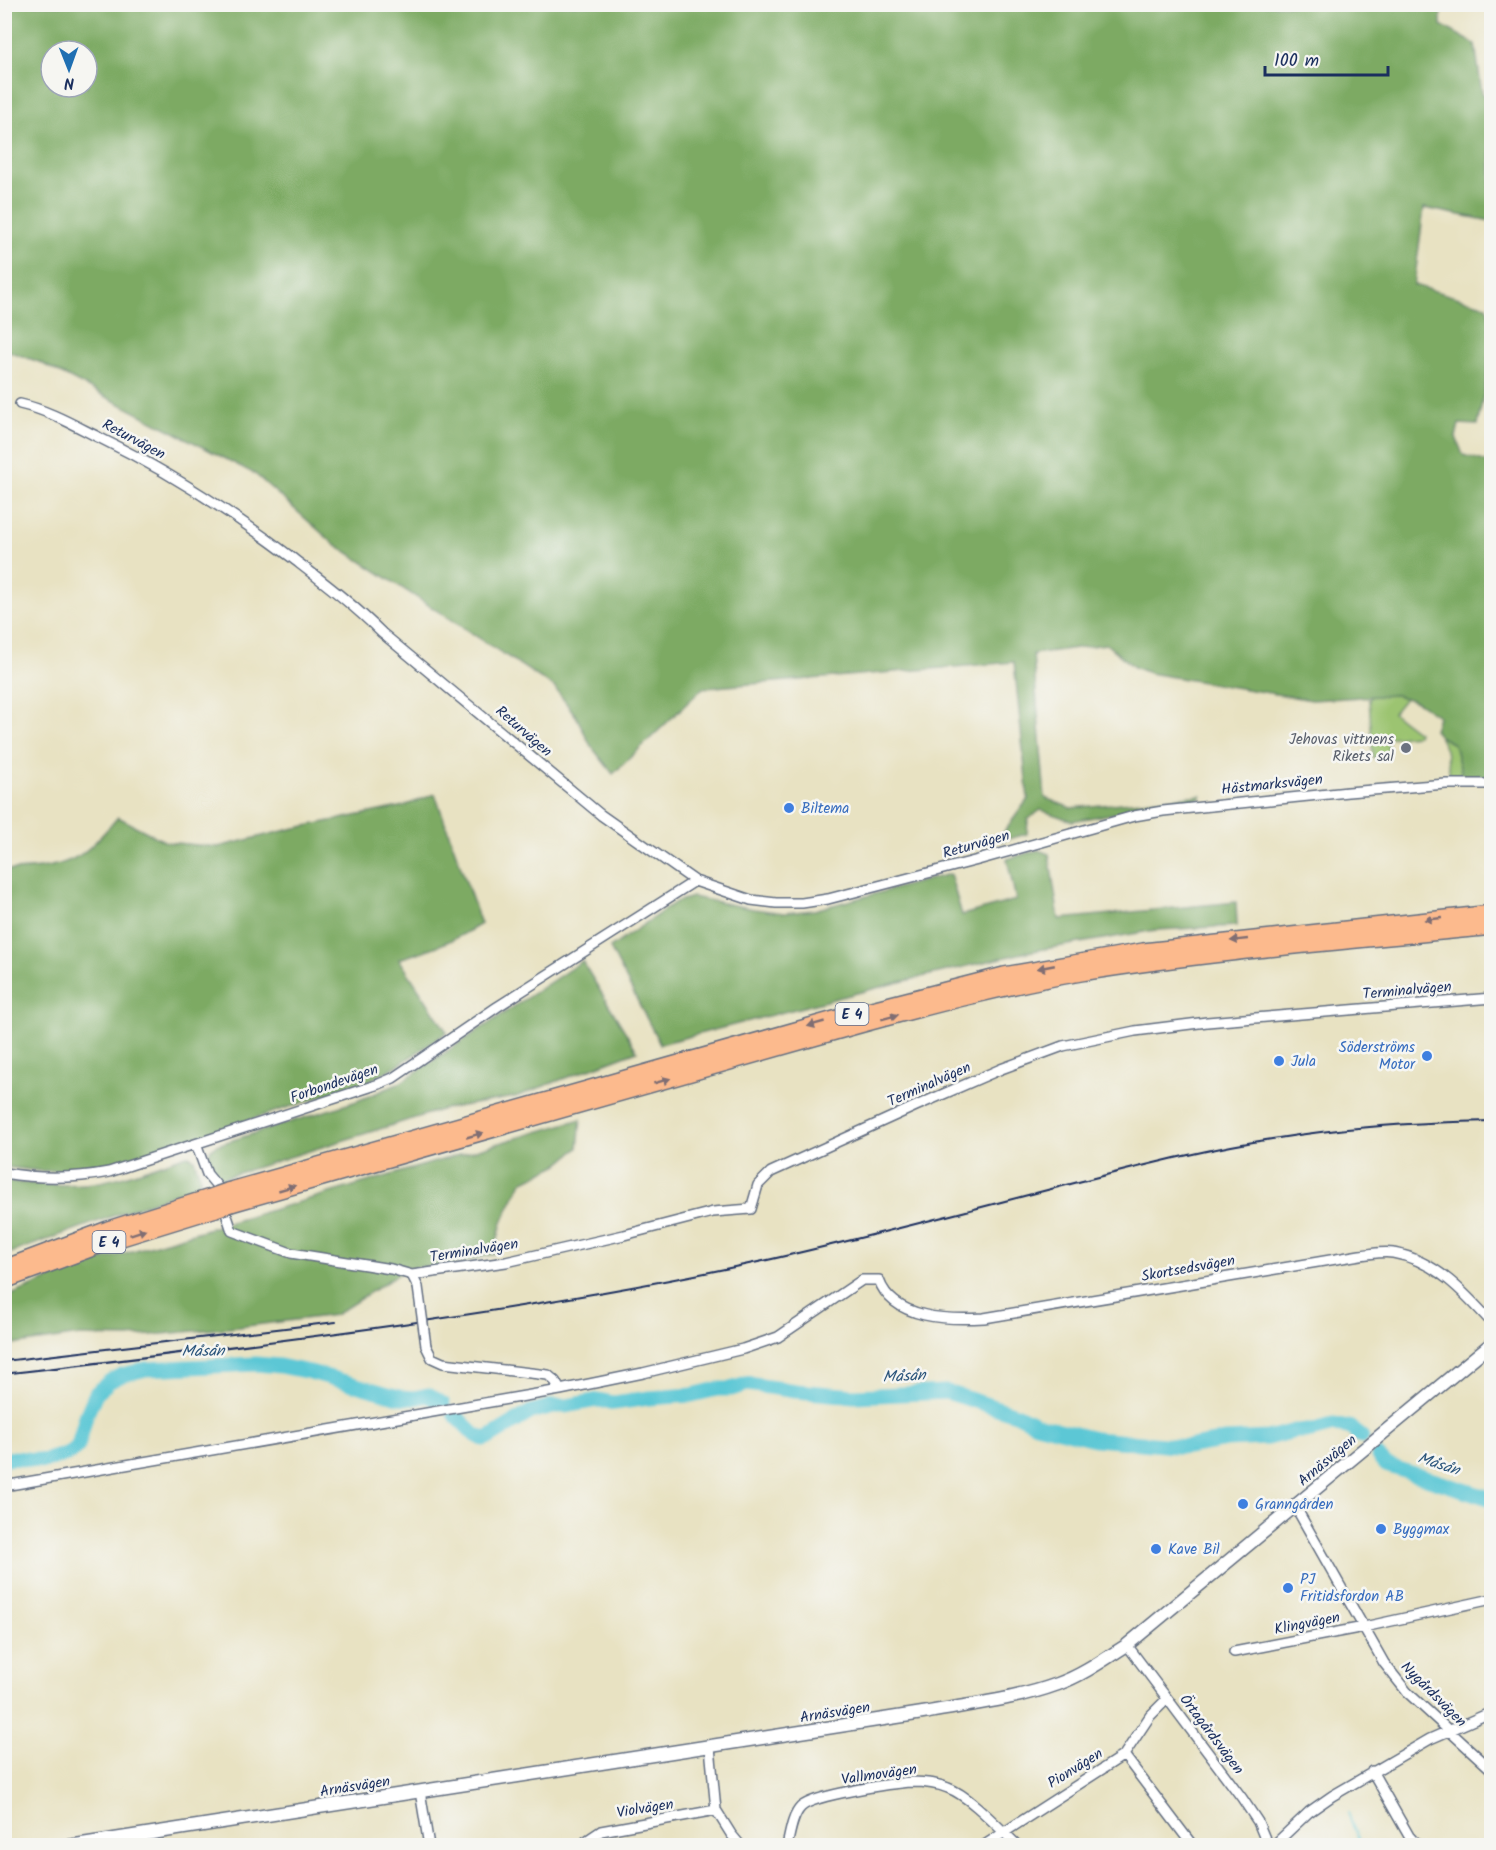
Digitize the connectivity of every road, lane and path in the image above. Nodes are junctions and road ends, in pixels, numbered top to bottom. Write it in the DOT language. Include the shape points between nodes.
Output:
graph roads {
  1 [pos="20,404"];
  2 [pos="1491,784"];
  3 [pos="1059,836"];
  4 [pos="696,881"];
  5 [pos="1491,913"];
  6 [pos="1491,927"];
  7 [pos="1491,998"];
  8 [pos="196,1144"];
  9 [pos="4,1173"];
  10 [pos="229,1198"];
  11 [pos="213,1203"];
  12 [pos="4,1268"];
  13 [pos="412,1275"];
  14 [pos="4,1281"];
  15 [pos="1491,1323"];
  16 [pos="1491,1343"];
  17 [pos="560,1390"];
  18 [pos="4,1486"];
  19 [pos="1295,1506"];
  20 [pos="1491,1599"];
  21 [pos="1364,1627"];
  22 [pos="1127,1645"];
  23 [pos="1234,1652"];
  24 [pos="1167,1699"];
  25 [pos="1491,1712"];
  26 [pos="1450,1731"];
  27 [pos="710,1747"];
  28 [pos="1124,1755"];
  29 [pos="1491,1770"];
  30 [pos="1372,1771"];
  31 [pos="420,1791"];
  32 [pos="717,1810"];
  33 [pos="1002,1832"];
  34 [pos="69,1845"];
  35 [pos="429,1845"];
  36 [pos="583,1845"];
  37 [pos="741,1845"];
  38 [pos="787,1845"];
  39 [pos="983,1845"];
  40 [pos="1018,1845"];
  41 [pos="1193,1845"];
  42 [pos="1268,1845"];
  43 [pos="1274,1845"];
  44 [pos="1418,1845"];
  1 -- 4 [label="street, Returvägen" via="59,417 129,452 244,522 363,614 601,815"];
  2 -- 3 [label="street, Hästmarksvägen" via="1348,792 1163,811"];
  3 -- 4 [label="street, Returvägen" via="802,903 751,900"];
  4 -- 8 [label="street, Forbondevägen" via="393,1078"];
  5 -- 10 [label="highway, E 4, one-way" via="1143,951 1004,975 852,1014"];
  10 -- 6 [label="highway, E 4, one-way" via="1008,987 1147,963"];
  7 -- 13 [label="street, Terminalvägen" via="1135,1030 1063,1046 936,1097 771,1172 758,1185 751,1209 713,1212 506,1262"];
  8 -- 9 [label="street, Forbondevägen" via="90,1176 46,1178"];
  8 -- 13 [label="street" via="207,1174 217,1186 232,1231 291,1253"];
  10 -- 11 [label="highway, E 4, bridge"];
  11 -- 12 [label="highway, E 4" via="108,1229"];
  14 -- 11 [label="highway, E 4, one-way"];
  13 -- 17 [label="street, bridge" via="418,1287 426,1346 432,1358 443,1363 548,1375"];
  15 -- 17 [label="street, Skortsedsvägen" via="1440,1273 1419,1260 1391,1252 984,1318 919,1314 890,1298 879,1280 862,1280 778,1337 743,1349"];
  16 -- 19 [label="street, Arnäsvägen"];
  17 -- 18 [label="street"];
  19 -- 21 [label="street, Nygårdsvägen"];
  19 -- 22 [label="street, Arnäsvägen"];
  20 -- 21 [label="street, Klingvägen"];
  21 -- 23 [label="street, Klingvägen"];
  21 -- 26 [label="street, Nygårdsvägen" via="1384,1663 1407,1692"];
  22 -- 24 [label="street, Örtagårdsvägen"];
  22 -- 27 [label="street, Arnäsvägen" via="1088,1670 1027,1692"];
  24 -- 28 [label="street, Pionvägen" via="1150,1716"];
  24 -- 42 [label="street, Örtagårdsvägen" via="1242,1798"];
  25 -- 26 [label="street"];
  26 -- 29 [label="street, Nygårdsvägen"];
  26 -- 30 [label="street"];
  27 -- 31 [label="street, Arnäsvägen"];
  27 -- 32 [label="street"];
  28 -- 33 [label="street, Pionvägen"];
  28 -- 41 [label="street"];
  30 -- 43 [label="street" via="1309,1812"];
  30 -- 44 [label="street"];
  31 -- 34 [label="street, Arnäsvägen"];
  31 -- 35 [label="street"];
  32 -- 36 [label="street, Violvägen" via="600,1831"];
  32 -- 37 [label="street"];
  33 -- 38 [label="street, Vallmovägen" via="950,1788 911,1782 809,1802 794,1818"];
  33 -- 39 [label="street, Pionvägen"];
  33 -- 40 [label="street, Vallmovägen"];
}
